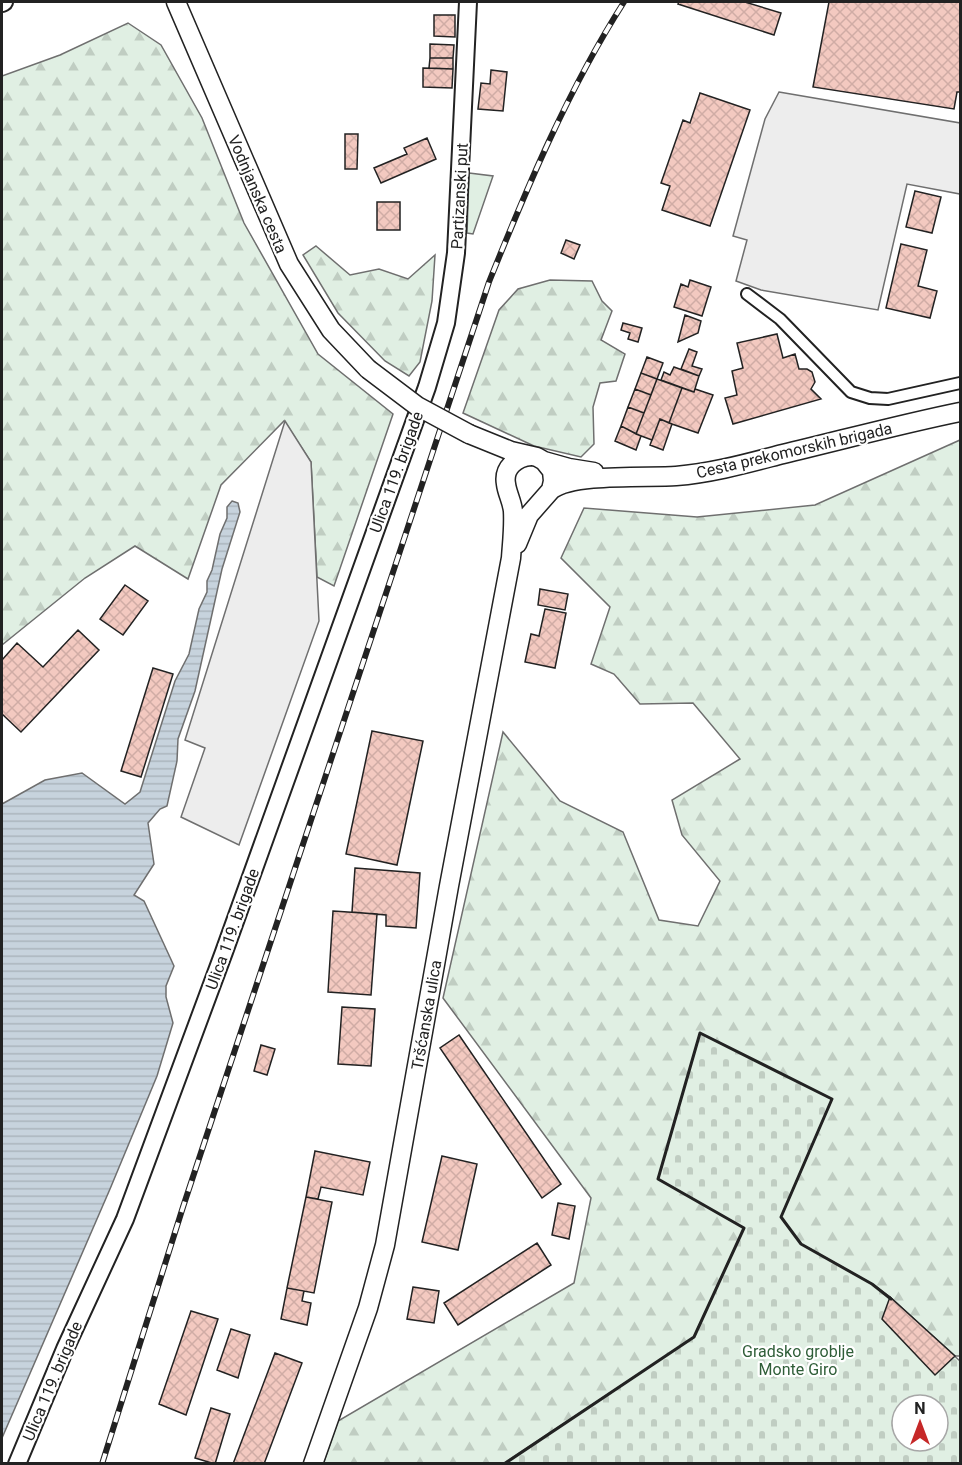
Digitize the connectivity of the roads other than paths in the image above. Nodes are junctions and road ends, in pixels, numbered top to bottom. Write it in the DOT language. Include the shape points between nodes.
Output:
graph roads {
  1 [pos="176,2"];
  2 [pos="468,2"];
  3 [pos="747,294"];
  4 [pos="960,382"];
  5 [pos="427,387"];
  6 [pos="960,412"];
  7 [pos="472,435"];
  8 [pos="538,459"];
  9 [pos="626,477"];
  10 [pos="507,485"];
  11 [pos="545,496"];
  12 [pos="511,558"];
  13 [pos="17,1464"];
  14 [pos="313,1464"];
  1 -- 7 [label="main road, Vodnjanska cesta, bridge" via="289,264 331,330 368,369 417,406"];
  2 -- 5 [label="main road, Partizanski put" via="456,253 446,323"];
  3 -- 4 [label="street" via="780,319 851,392 888,399"];
  5 -- 13 [label="main road, Ulica 119. brigade" via="125,1219"];
  6 -- 9 [label="main road, Cesta prekomorskih brigada" via="723,469 677,476"];
  7 -- 8 [label="main road, Cesta prekomorskih brigada"];
  7 -- 10 [label="main road" via="495,460"];
  8 -- 9 [label="main road, Cesta prekomorskih brigada"];
  8 -- 10 [label="main road" via="516,459 508,468"];
  8 -- 11 [label="main road" via="553,476"];
  9 -- 11 [label="main road, Cesta prekomorskih brigada" via="557,485"];
  10 -- 11 [label="main road" via="519,502"];
  10 -- 12 [label="main road" via="513,517"];
  11 -- 12 [label="main road" via="529,515"];
  12 -- 14 [label="main road, Tršćanska ulica" via="385,1245 368,1308"];
}
